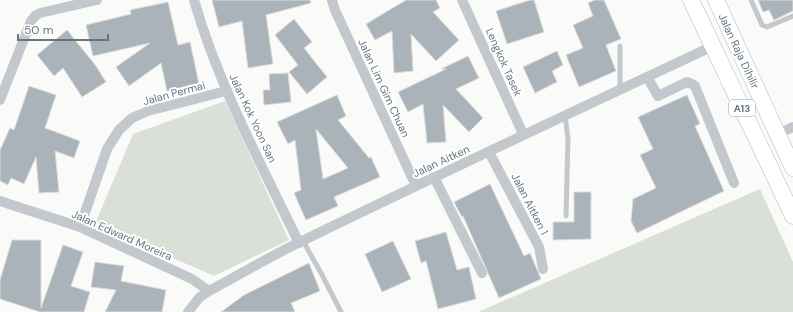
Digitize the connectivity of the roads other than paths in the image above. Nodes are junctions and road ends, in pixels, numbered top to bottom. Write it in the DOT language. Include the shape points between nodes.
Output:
graph roads {
  1 [pos="97,0"];
  2 [pos="194,0"];
  3 [pos="332,0"];
  4 [pos="462,0"];
  5 [pos="716,0"];
  6 [pos="751,0"];
  7 [pos="693,4"];
  8 [pos="793,16"];
  9 [pos="620,46"];
  10 [pos="713,46"];
  11 [pos="647,77"];
  12 [pos="620,90"];
  13 [pos="226,91"];
  14 [pos="0,100"];
  15 [pos="565,116"];
  16 [pos="793,127"];
  17 [pos="523,134"];
  18 [pos="777,134"];
  19 [pos="489,152"];
  20 [pos="793,168"];
  21 [pos="434,177"];
  22 [pos="734,183"];
  23 [pos="416,186"];
  24 [pos="0,201"];
  25 [pos="566,216"];
  26 [pos="793,216"];
  27 [pos="80,228"];
  28 [pos="301,242"];
  29 [pos="543,269"];
  30 [pos="482,273"];
  31 [pos="209,291"];
  32 [pos="188,312"];
  33 [pos="341,312"];
  1 -- 14 [label="street" via="35,16"];
  2 -- 13 [label="street, Jalan Kok Yoon San" via="203,32"];
  3 -- 23 [label="street, Jalan Lim Gim Chuan"];
  4 -- 17 [label="street, Lengkok Tasek"];
  5 -- 18 [label="main road, Jalan Raja Dihilir / A13"];
  6 -- 8 [label="lane" via="762,25 767,27"];
  7 -- 10 [label="main road, Jalan Raja Dihilir / A13"];
  9 -- 12 [label="lane"];
  10 -- 11 [label="street, Jalan Aitken"];
  10 -- 26 [label="main road, Jalan Raja Dihilir / A13"];
  11 -- 12 [label="street, Jalan Aitken"];
  11 -- 22 [label="street" via="658,96 687,82 695,86"];
  12 -- 15 [label="street, Jalan Aitken"];
  13 -- 27 [label="street, Jalan Permai" via="148,111 132,118 119,130 108,149"];
  13 -- 28 [label="street, Jalan Kok Yoon San"];
  15 -- 17 [label="street, Jalan Aitken"];
  15 -- 25 [label="lane" via="568,138"];
  16 -- 18 [label="street"];
  17 -- 19 [label="street, Jalan Aitken"];
  18 -- 20 [label="main road, Jalan Raja Dihilir / A13"];
  19 -- 21 [label="street, Jalan Aitken"];
  19 -- 29 [label="street, Jalan Aitken 1" via="539,247"];
  21 -- 23 [label="street, Jalan Aitken"];
  21 -- 30 [label="street"];
  23 -- 28 [label="street, Jalan Aitken"];
  24 -- 27 [label="street, Jalan Edward Moreira"];
  27 -- 31 [label="street, Jalan Edward Moreira" via="192,279"];
  28 -- 31 [label="street, Jalan Aitken"];
  28 -- 33 [label="lane"];
  31 -- 32 [label="street, Jalan Aitken" via="199,298"];
}
